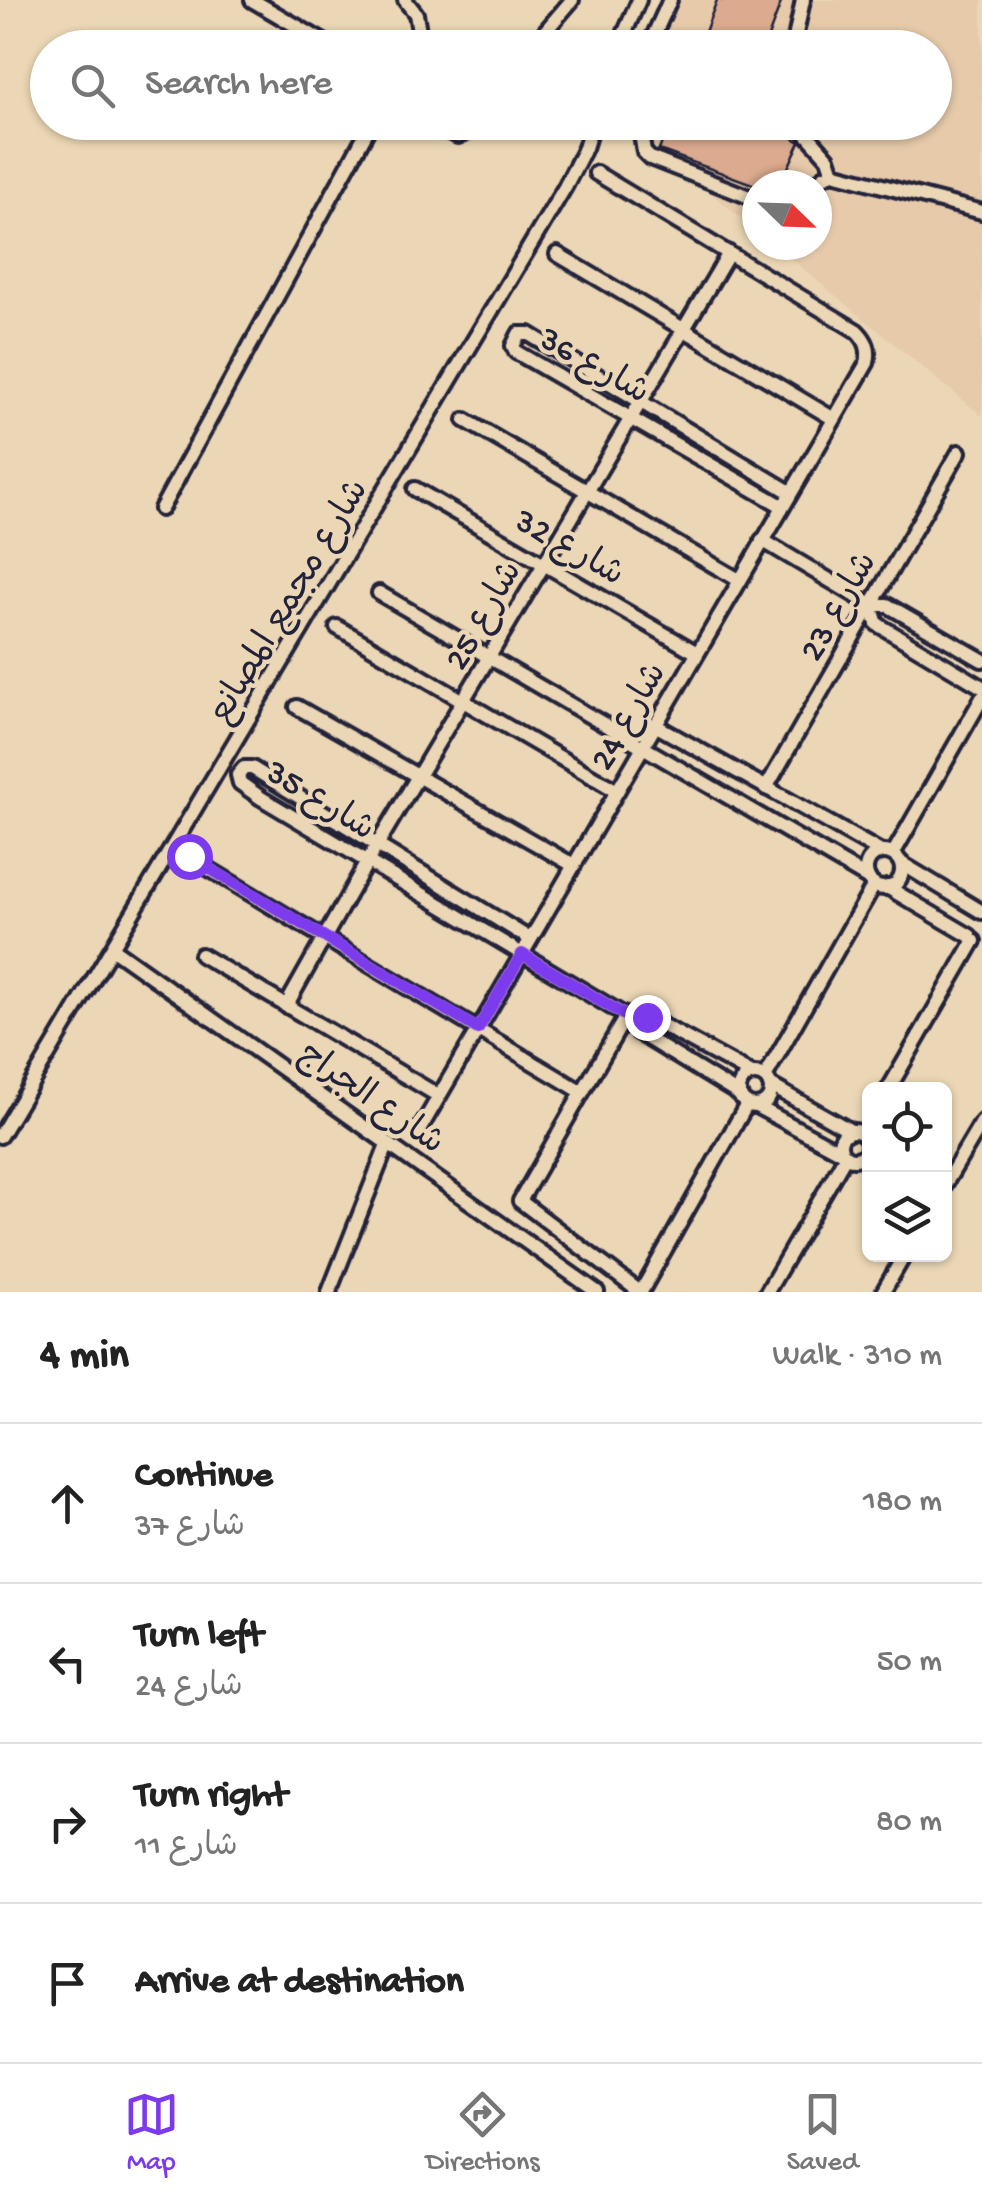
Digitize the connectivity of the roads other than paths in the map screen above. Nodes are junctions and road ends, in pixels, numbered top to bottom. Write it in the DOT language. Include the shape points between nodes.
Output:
graph roads {
  1 [pos="252,0"];
  2 [pos="406,0"];
  3 [pos="572,0"];
  4 [pos="640,0"];
  5 [pos="670,0"];
  6 [pos="804,0"];
  7 [pos="303,30"];
  8 [pos="419,30"];
  9 [pos="547,30"];
  10 [pos="626,30"];
  11 [pos="656,30"];
  12 [pos="796,30"];
  13 [pos="362,140"];
  14 [pos="586,140"];
  15 [pos="642,140"];
  16 [pos="812,140"];
  17 [pos="596,173"];
  18 [pos="833,174"];
  19 [pos="742,194"];
  20 [pos="982,212"];
  21 [pos="729,253"];
  22 [pos="557,254"];
  23 [pos="684,329"];
  24 [pos="640,402"];
  25 [pos="631,418"];
  26 [pos="834,418"];
  27 [pos="465,420"];
  28 [pos="959,452"];
  29 [pos="416,490"];
  30 [pos="588,492"];
  31 [pos="790,492"];
  32 [pos="782,506"];
  33 [pos="161,510"];
  34 [pos="762,540"];
  35 [pos="545,565"];
  36 [pos="739,580"];
  37 [pos="379,593"];
  38 [pos="871,605"];
  39 [pos="336,626"];
  40 [pos="697,652"];
  41 [pos="490,658"];
  42 [pos="982,660"];
  43 [pos="982,674"];
  44 [pos="982,686"];
  45 [pos="982,698"];
  46 [pos="464,702"];
  47 [pos="297,707"];
  48 [pos="655,725"];
  49 [pos="642,748"];
  50 [pos="420,776"];
  51 [pos="766,788"];
  52 [pos="617,790"];
  53 [pos="378,844"];
  54 [pos="189,856"];
  55 [pos="891,857"];
  56 [pos="367,862"];
  57 [pos="574,865"];
  58 [pos="877,883"];
  59 [pos="982,912"];
  60 [pos="325,938"];
  61 [pos="530,939"];
  62 [pos="975,940"];
  63 [pos="113,949"];
  64 [pos="522,954"];
  65 [pos="201,955"];
  66 [pos="286,1006"];
  67 [pos="626,1016"];
  68 [pos="478,1029"];
  69 [pos="762,1079"];
  70 [pos="893,1082"];
  71 [pos="582,1092"];
  72 [pos="439,1096"];
  73 [pos="747,1101"];
  74 [pos="21,1103"];
  75 [pos="0,1116"];
  76 [pos="982,1122"];
  77 [pos="420,1129"];
  78 [pos="0,1136"];
  79 [pos="862,1136"];
  80 [pos="862,1137"];
  81 [pos="388,1144"];
  82 [pos="862,1155"];
  83 [pos="848,1156"];
  84 [pos="862,1163"];
  85 [pos="952,1173"];
  86 [pos="900,1262"];
  87 [pos="330,1292"];
  88 [pos="597,1292"];
  89 [pos="640,1292"];
  90 [pos="767,1292"];
  91 [pos="883,1292"];
  1 -- 7 [label="street"];
  2 -- 8 [label="street"];
  3 -- 9 [label="street"];
  4 -- 10 [label="street"];
  5 -- 11 [label="street"];
  6 -- 12 [label="street"];
  13 -- 33 [label="street"];
  14 -- 63 [label="street, شارع مجمع المصانع" via="571,177"];
  15 -- 19 [label="street" via="650,158"];
  16 -- 18 [label="street"];
  17 -- 21 [label="street"];
  18 -- 20 [label="street"];
  21 -- 23 [label="street, شارع 25"];
  21 -- 26 [label="street, شارع 24" via="857,330 868,345 867,363"];
  22 -- 23 [label="street"];
  23 -- 24 [label="street, شارع 25"];
  23 -- 26 [label="street"];
  24 -- 25 [label="street, شارع 25"];
  24 -- 25 [label="street, شارع 36" via="519,334 516,352"];
  24 -- 31 [label="street, شارع 36"];
  25 -- 30 [label="street, شارع 25"];
  25 -- 32 [label="street, شارع 36"];
  26 -- 31 [label="street, شارع 24"];
  27 -- 30 [label="street"];
  28 -- 38 [label="street, شارع 23"];
  29 -- 35 [label="street, شارع 32"];
  30 -- 35 [label="street, شارع 25"];
  30 -- 36 [label="street"];
  31 -- 32 [label="street, شارع 24"];
  32 -- 34 [label="street, شارع 24"];
  34 -- 36 [label="street, شارع 24"];
  34 -- 38 [label="street"];
  35 -- 40 [label="street, شارع 32"];
  35 -- 41 [label="street, شارع 25"];
  36 -- 40 [label="street, شارع 24"];
  37 -- 41 [label="street"];
  38 -- 42 [label="street" via="887,605"];
  38 -- 44 [label="street" via="876,624"];
  38 -- 51 [label="street, شارع 23"];
  39 -- 46 [label="street"];
  40 -- 48 [label="street, شارع 24"];
  41 -- 46 [label="street, شارع 25"];
  41 -- 49 [label="street"];
  43 -- 44 [label="street"];
  45 -- 55 [label="street"];
  46 -- 50 [label="street, شارع 25"];
  46 -- 52 [label="street"];
  47 -- 50 [label="street"];
  48 -- 49 [label="street, شارع 24"];
  48 -- 51 [label="street"];
  49 -- 52 [label="street, شارع 24"];
  49 -- 58 [label="street"];
  50 -- 53 [label="street, شارع 25"];
  50 -- 57 [label="street"];
  51 -- 55 [label="street"];
  52 -- 57 [label="street, شارع 24"];
  53 -- 56 [label="street, شارع 25"];
  53 -- 56 [label="street, شارع 35" via="252,768 238,775 246,788"];
  53 -- 61 [label="street, شارع 35"];
  54 -- 60 [label="street"];
  55 -- 58 [label="street" via="901,876"];
  55 -- 58 [label="street" via="870,859 866,872"];
  55 -- 59 [label="street"];
  56 -- 60 [label="street, شارع 25"];
  56 -- 64 [label="street, شارع 35"];
  57 -- 61 [label="street, شارع 24"];
  58 -- 62 [label="street"];
  58 -- 69 [label="street"];
  59 -- 62 [label="street" via="972,918"];
  60 -- 66 [label="street, شارع 25"];
  60 -- 68 [label="street"];
  61 -- 64 [label="street, شارع 24"];
  62 -- 70 [label="street"];
  63 -- 74 [label="street, شارع مجمع المصانع"];
  63 -- 81 [label="street, شارع الجراج"];
  64 -- 67 [label="street, شارع 35"];
  64 -- 68 [label="street, شارع 24"];
  65 -- 66 [label="street"];
  66 -- 72 [label="street"];
  67 -- 69 [label="street" via="640,1013"];
  67 -- 71 [label="street"];
  67 -- 73 [label="street" via="637,1032"];
  68 -- 71 [label="street"];
  68 -- 72 [label="street, شارع 24"];
  69 -- 73 [label="street" via="740,1084"];
  69 -- 73 [label="street" via="766,1101"];
  69 -- 79 [label="street"];
  71 -- 89 [label="street" via="522,1192 522,1205"];
  72 -- 77 [label="street, شارع 24"];
  73 -- 83 [label="street"];
  73 -- 89 [label="street"];
  74 -- 75 [label="street, شارع مجمع المصانع"];
  74 -- 78 [label="street, شارع مجمع المصانع"];
  76 -- 85 [label="street"];
  80 -- 83 [label="street" via="842,1137"];
  81 -- 87 [label="street"];
  81 -- 88 [label="street, شارع الجراج"];
  82 -- 83 [label="street"];
  83 -- 84 [label="street"];
  83 -- 90 [label="street"];
  86 -- 91 [label="street"];
}
